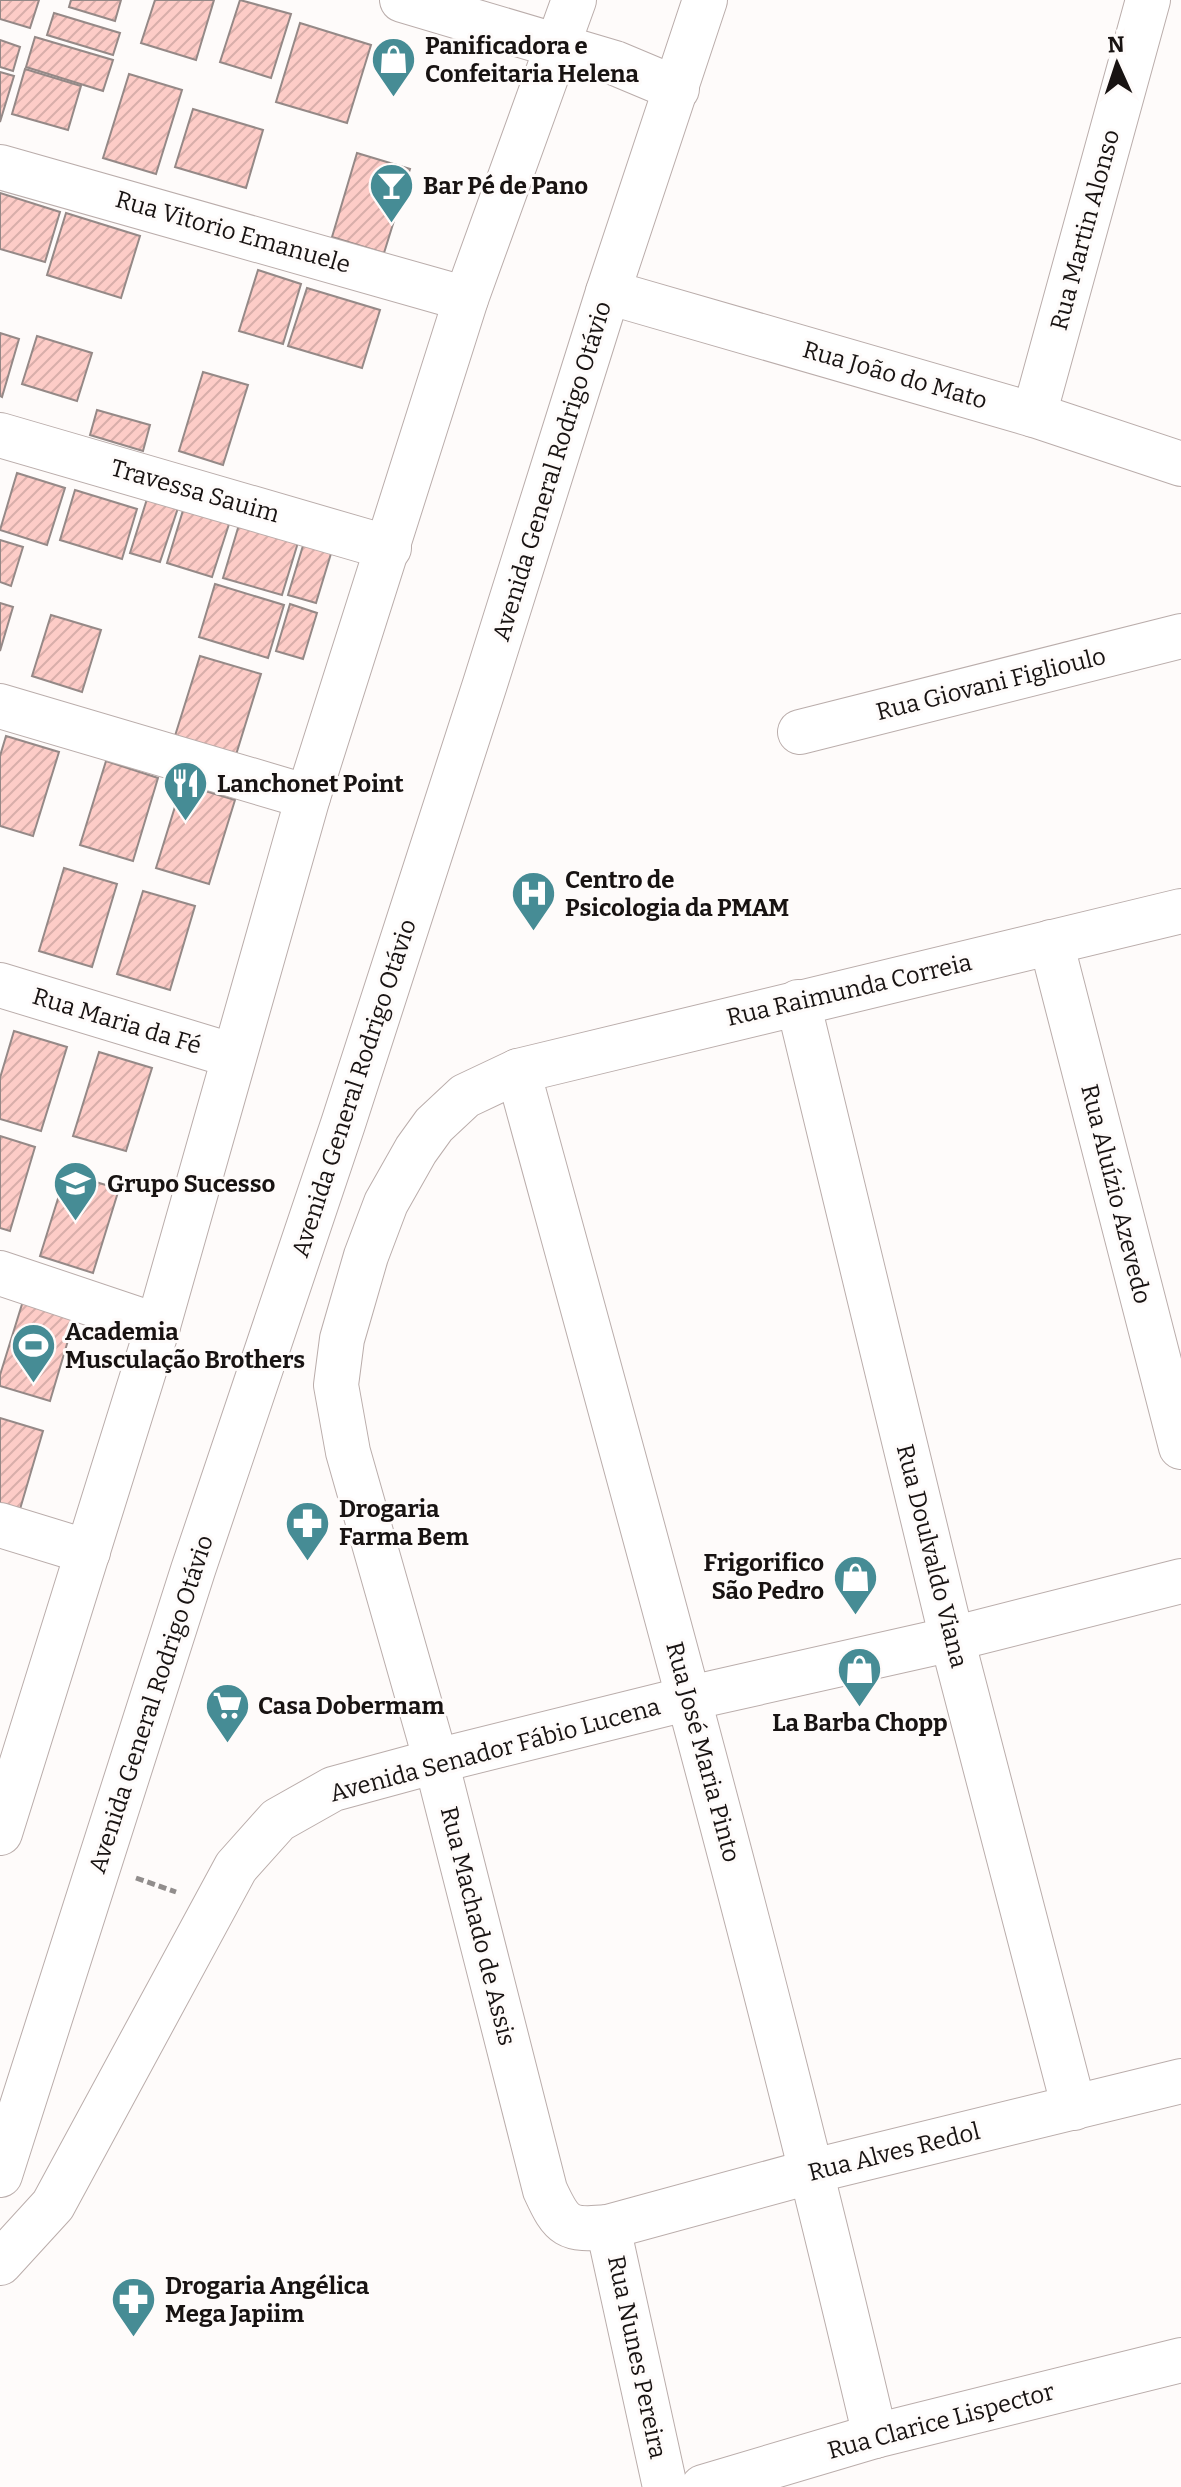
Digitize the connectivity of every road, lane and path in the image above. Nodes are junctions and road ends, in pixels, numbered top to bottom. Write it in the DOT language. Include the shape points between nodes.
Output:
graph roads {
  1 [pos="402,0"];
  2 [pos="574,0"];
  3 [pos="705,0"];
  4 [pos="1148,0"];
  5 [pos="499,14"];
  6 [pos="558,46"];
  7 [pos="677,89"];
  8 [pos="0,167"];
  9 [pos="608,292"];
  10 [pos="466,299"];
  11 [pos="1034,415"];
  12 [pos="0,435"];
  13 [pos="1181,464"];
  14 [pos="389,548"];
  15 [pos="1181,636"];
  16 [pos="0,706"];
  17 [pos="800,732"];
  18 [pos="308,797"];
  19 [pos="1181,911"];
  20 [pos="1051,942"];
  21 [pos="0,985"];
  22 [pos="798,1002"];
  23 [pos="234,1056"];
  24 [pos="518,1071"];
  25 [pos="416,1150"];
  26 [pos="0,1273"];
  27 [pos="158,1326"];
  28 [pos="1181,1447"];
  29 [pos="0,1525"];
  30 [pos="88,1552"];
  31 [pos="1181,1581"];
  32 [pos="952,1639"];
  33 [pos="690,1698"];
  34 [pos="436,1761"];
  35 [pos="3,1813"];
  36 [pos="1181,2081"];
  37 [pos="1074,2108"];
  38 [pos="813,2171"];
  39 [pos="0,2175"];
  40 [pos="608,2227"];
  41 [pos="0,2263"];
  42 [pos="1181,2360"];
  43 [pos="875,2436"];
  44 [pos="665,2487"];
  45 [pos="703,2487"];
  1 -- 5 [label="street"];
  2 -- 6 [label="street"];
  3 -- 7 [label="street, Avenida General Rodrigo Otávio"];
  4 -- 11 [label="street, Rua Martin Alonso"];
  5 -- 6 [label="street"];
  6 -- 7 [label="street"];
  6 -- 10 [label="street"];
  7 -- 9 [label="street, Avenida General Rodrigo Otávio"];
  8 -- 10 [label="street, Rua Vitorio Emanuele"];
  9 -- 11 [label="street, Rua João do Mato"];
  9 -- 39 [label="street, Avenida General Rodrigo Otávio"];
  10 -- 14 [label="street"];
  11 -- 13 [label="street, Rua João do Mato"];
  12 -- 14 [label="street, Travessa Sauim"];
  14 -- 18 [label="street"];
  15 -- 17 [label="street, Rua Giovani Figlioulo"];
  16 -- 18 [label="street"];
  18 -- 23 [label="street"];
  19 -- 20 [label="street, Rua Raimunda Correia"];
  20 -- 22 [label="street, Rua Raimunda Correia"];
  20 -- 28 [label="street, Rua Aluízio Azevedo"];
  21 -- 23 [label="street, Rua Maria da Fé"];
  22 -- 24 [label="street, Rua Raimunda Correia"];
  22 -- 32 [label="street, Rua Doulvaldo Viana"];
  23 -- 27 [label="street"];
  24 -- 25 [label="street, Rua Raimunda Correia" via="465,1096"];
  24 -- 33 [label="street, Rua José Maria Pinto"];
  25 -- 34 [label="street, Rua Machado de Assis" via="386,1203 366,1256 342,1339 336,1385 348,1452"];
  26 -- 27 [label="street"];
  27 -- 30 [label="street"];
  29 -- 30 [label="street"];
  30 -- 35 [label="street"];
  31 -- 32 [label="street, Avenida Senador Fábio Lucena"];
  32 -- 33 [label="street, Avenida Senador Fábio Lucena"];
  32 -- 37 [label="street, Rua Doulvaldo Viana"];
  33 -- 34 [label="street, Avenida Senador Fábio Lucena"];
  33 -- 38 [label="street, Rua José Maria Pinto"];
  34 -- 40 [label="street, Rua Machado de Assis" via="545,2190 566,2224 581,2230"];
  34 -- 41 [label="street, Avenida Senador Fábio Lucena" via="333,1789 278,1820 236,1867 53,2205"];
  36 -- 37 [label="street, Rua Alves Redol"];
  37 -- 38 [label="street, Rua Alves Redol"];
  38 -- 40 [label="street, Rua Alves Redol"];
  38 -- 43 [label="street, Rua José Maria Pinto"];
  40 -- 44 [label="street, Rua Nunes Pereira"];
  42 -- 43 [label="street, Rua Clarice Lispector"];
  43 -- 45 [label="street, Rua Clarice Lispector"];
}
